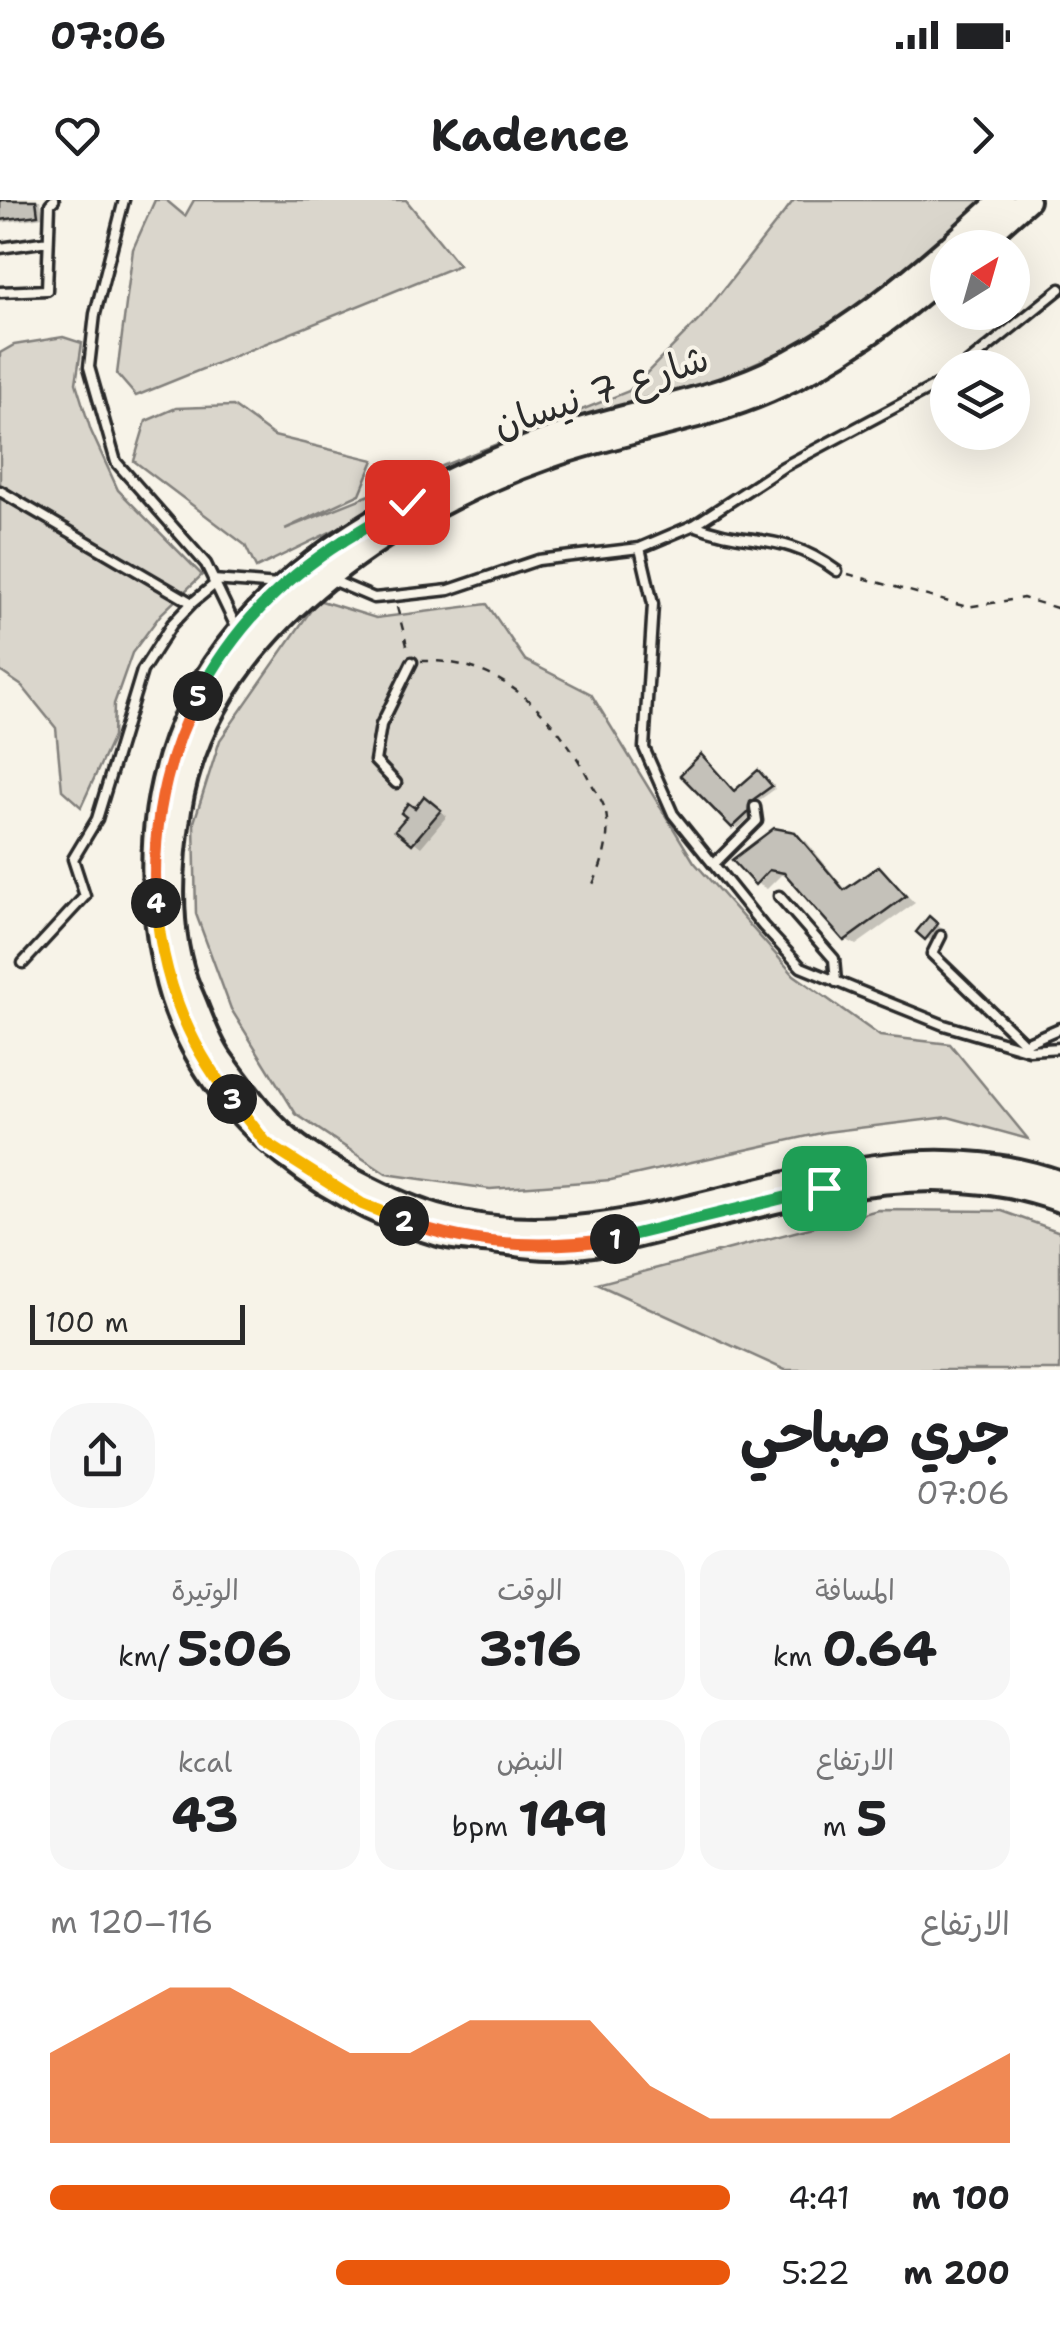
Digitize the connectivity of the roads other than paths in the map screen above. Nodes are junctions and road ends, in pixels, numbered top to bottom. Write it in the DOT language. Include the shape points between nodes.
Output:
graph roads {
  1 [pos="54,200"];
  2 [pos="124,200"];
  3 [pos="1002,200"];
  4 [pos="1027,200"];
  5 [pos="968,230"];
  6 [pos="993,230"];
  7 [pos="48,242"];
  8 [pos="0,248"];
  9 [pos="930,263"];
  10 [pos="930,285"];
  11 [pos="1060,288"];
  12 [pos="0,292"];
  13 [pos="984,350"];
  14 [pos="930,389"];
  15 [pos="0,491"];
  16 [pos="694,526"];
  17 [pos="640,548"];
  18 [pos="302,567"];
  19 [pos="837,571"];
  20 [pos="327,577"];
  21 [pos="214,582"];
  22 [pos="283,585"];
  23 [pos="192,602"];
  24 [pos="237,630"];
  25 [pos="412,662"];
  26 [pos="396,784"];
  27 [pos="755,807"];
  28 [pos="714,864"];
  29 [pos="779,896"];
  30 [pos="940,936"];
  31 [pos="23,963"];
  32 [pos="836,982"];
  33 [pos="1060,1028"];
  34 [pos="1020,1045"];
  35 [pos="1060,1048"];
  36 [pos="1060,1182"];
  37 [pos="1060,1200"];
  1 -- 7 [label="lane"];
  2 -- 21 [label="lane" via="89,367 116,462 206,564"];
  3 -- 5 [label="main road, شارع 7 نيسان"];
  4 -- 6 [label="main road"];
  7 -- 8 [label="lane"];
  7 -- 12 [label="lane" via="47,290"];
  9 -- 18 [label="main road, شارع 7 نيسان" via="851,327 762,376 547,440 481,467 407,502"];
  10 -- 20 [label="main road, شارع 7 نيسان" via="860,341 768,391 487,481"];
  11 -- 13 [label="lane"];
  14 -- 16 [label="lane" via="784,466"];
  15 -- 23 [label="lane"];
  16 -- 17 [label="lane"];
  16 -- 19 [label="lane" via="722,536 781,541"];
  17 -- 20 [label="lane" via="538,560 448,590 374,598"];
  17 -- 28 [label="lane" via="653,604 644,748 673,814"];
  18 -- 20 [label="lane"];
  18 -- 22 [label="main road, شارع 7 نيسان"];
  20 -- 36 [label="main road, شارع 7 نيسان" via="234,670 184,779 173,852 183,976 217,1056 277,1131 369,1190 446,1220 551,1231 634,1220 822,1172 950,1160 1016,1167"];
  21 -- 22 [label="lane"];
  21 -- 23 [label="lane"];
  21 -- 24 [label="lane"];
  22 -- 24 [label="main road, شارع 7 نيسان"];
  23 -- 31 [label="lane" via="142,671 98,820 73,859 85,896"];
  24 -- 37 [label="main road, شارع 7 نيسان" via="176,746 152,851 168,981 203,1064 266,1143 362,1204 442,1236 551,1248 637,1236 824,1188 950,1176 1013,1182"];
  25 -- 26 [label="lane" via="381,725 375,761"];
  27 -- 28 [label="lane" via="757,820"];
  28 -- 32 [label="lane" via="801,967"];
  29 -- 32 [label="lane" via="834,959"];
  30 -- 34 [label="lane" via="932,954"];
  32 -- 34 [label="lane" via="944,1025"];
  33 -- 34 [label="lane"];
  34 -- 35 [label="lane"];
}
